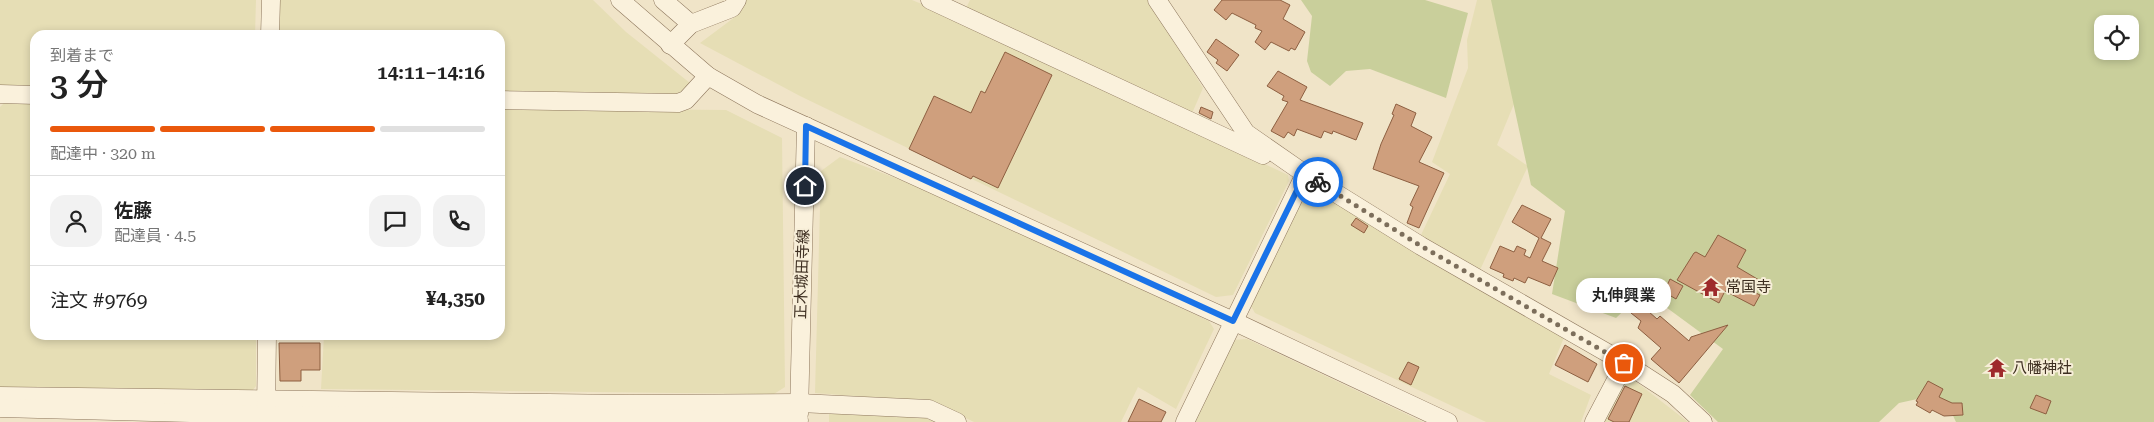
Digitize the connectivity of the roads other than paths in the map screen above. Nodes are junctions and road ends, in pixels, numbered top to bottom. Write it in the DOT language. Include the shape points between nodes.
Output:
graph roads {
  1 [pos="270,0"];
  2 [pos="620,0"];
  3 [pos="663,0"];
  4 [pos="737,0"];
  5 [pos="930,0"];
  6 [pos="1157,0"];
  7 [pos="961,7"];
  8 [pos="691,24"];
  9 [pos="270,30"];
  10 [pos="670,45"];
  11 [pos="708,76"];
  12 [pos="0,94"];
  13 [pos="30,95"];
  14 [pos="505,100"];
  15 [pos="806,126"];
  16 [pos="1305,174"];
  17 [pos="1233,321"];
  18 [pos="267,340"];
  19 [pos="1624,363"];
  20 [pos="0,396"];
  21 [pos="0,408"];
  22 [pos="266,412"];
  23 [pos="799,415"];
  24 [pos="186,417"];
  25 [pos="349,419"];
  26 [pos="632,420"];
  27 [pos="714,420"];
  28 [pos="957,422"];
  29 [pos="1185,422"];
  30 [pos="1448,422"];
  31 [pos="1594,422"];
  32 [pos="1703,422"];
  1 -- 9 [label="street"];
  2 -- 10 [label="street"];
  3 -- 8 [label="street"];
  4 -- 8 [label="street" via="732,8"];
  5 -- 7 [label="street"];
  6 -- 16 [label="street" via="1246,133"];
  7 -- 16 [label="street"];
  8 -- 10 [label="street"];
  10 -- 11 [label="street"];
  11 -- 14 [label="street" via="686,100 678,103"];
  11 -- 15 [label="street" via="757,104"];
  12 -- 13 [label="street"];
  15 -- 17 [label="street"];
  15 -- 23 [label="street, 正木城田寺線"];
  16 -- 17 [label="street"];
  16 -- 19 [label="street" via="1421,246"];
  17 -- 29 [label="street"];
  17 -- 30 [label="street"];
  18 -- 22 [label="street"];
  19 -- 31 [label="street"];
  19 -- 32 [label="street" via="1672,394"];
  20 -- 22 [label="street"];
  21 -- 24 [label="street"];
  22 -- 23 [label="street" via="629,404"];
  22 -- 24 [label="street"];
  22 -- 25 [label="street"];
  23 -- 27 [label="street"];
  23 -- 28 [label="street" via="929,409"];
  25 -- 26 [label="street"];
  26 -- 27 [label="street"];
}
